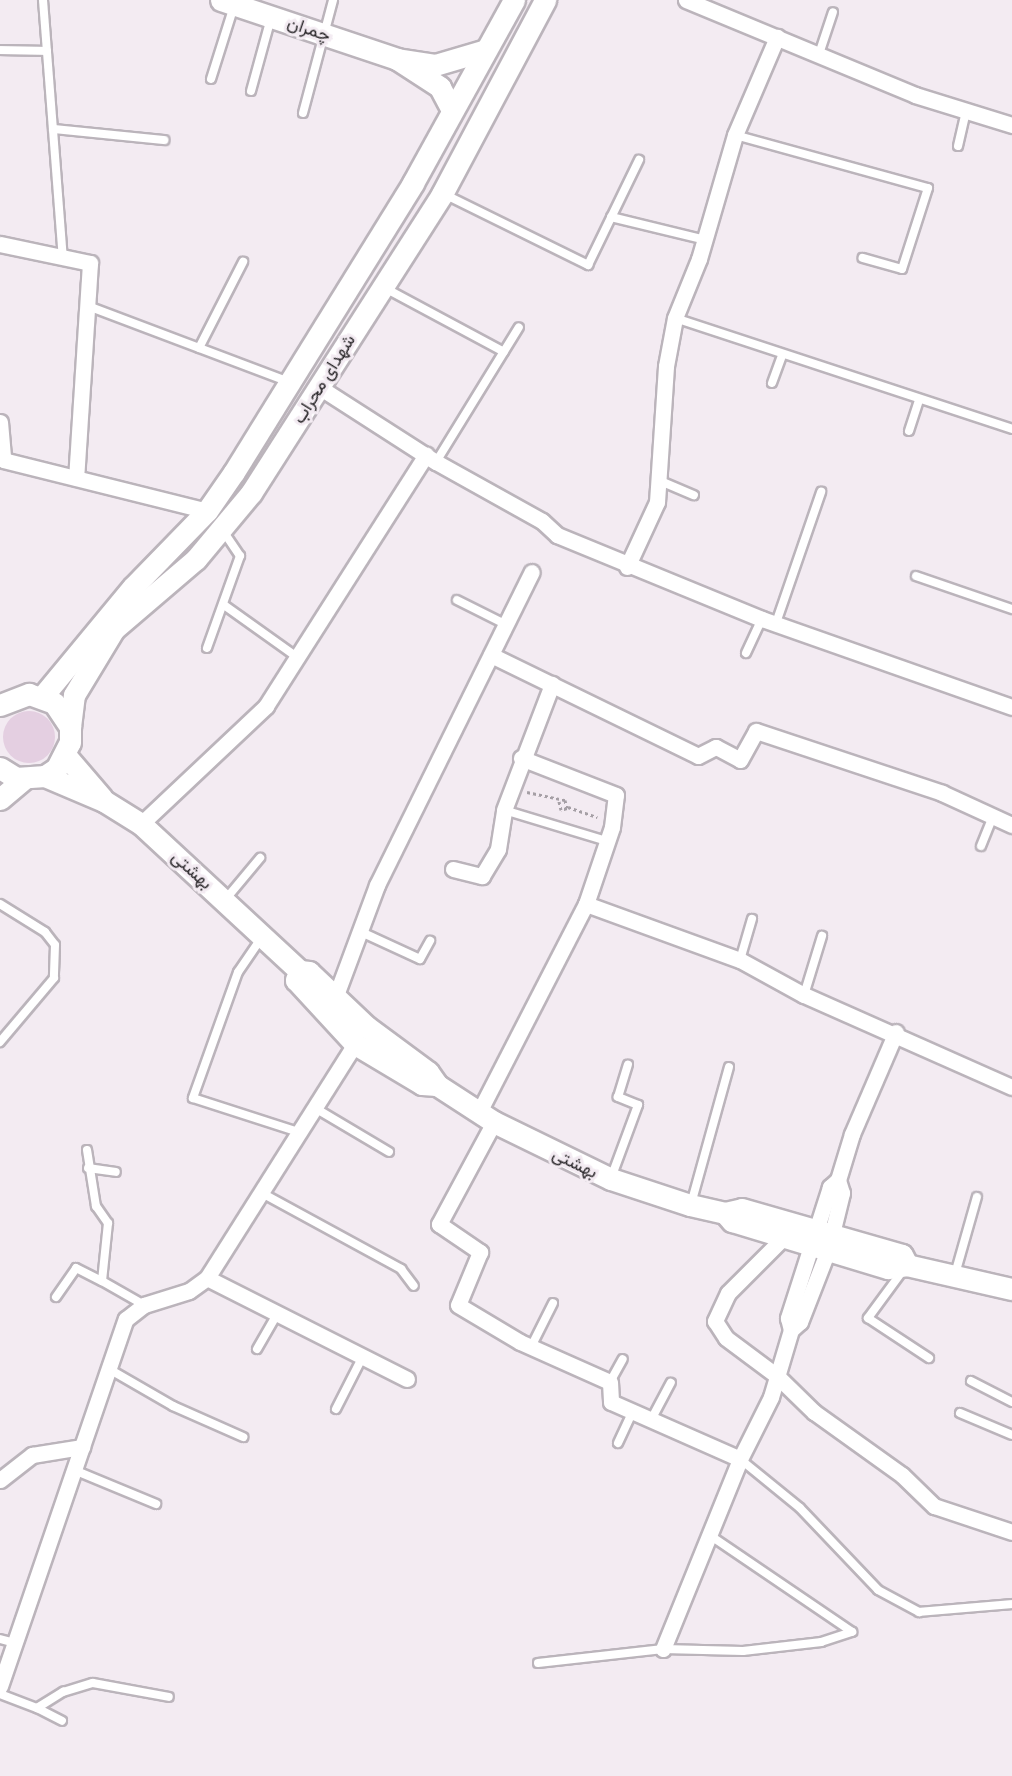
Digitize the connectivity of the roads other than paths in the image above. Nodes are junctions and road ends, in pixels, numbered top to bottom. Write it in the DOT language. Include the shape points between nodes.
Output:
graph roads {
  1 [pos="43,0"];
  2 [pos="333,0"];
  3 [pos="514,0"];
  4 [pos="545,0"];
  5 [pos="687,0"];
  6 [pos="228,2"];
  7 [pos="717,6"];
  8 [pos="833,12"];
  9 [pos="272,17"];
  10 [pos="325,35"];
  11 [pos="777,37"];
  12 [pos="0,50"];
  13 [pos="486,50"];
  14 [pos="47,51"];
  15 [pos="819,54"];
  16 [pos="397,59"];
  17 [pos="211,79"];
  18 [pos="251,91"];
  19 [pos="452,110"];
  20 [pos="966,112"];
  21 [pos="303,113"];
  22 [pos="1012,125"];
  23 [pos="53,129"];
  24 [pos="735,135"];
  25 [pos="164,140"];
  26 [pos="958,146"];
  27 [pos="639,160"];
  28 [pos="442,194"];
  29 [pos="391,214"];
  30 [pos="611,217"];
  31 [pos="418,234"];
  32 [pos="705,240"];
  33 [pos="0,244"];
  34 [pos="863,258"];
  35 [pos="63,259"];
  36 [pos="243,262"];
  37 [pos="381,287"];
  38 [pos="88,306"];
  39 [pos="675,318"];
  40 [pos="519,327"];
  41 [pos="199,348"];
  42 [pos="504,352"];
  43 [pos="782,355"];
  44 [pos="287,381"];
  45 [pos="772,383"];
  46 [pos="319,387"];
  47 [pos="919,400"];
  48 [pos="0,422"];
  49 [pos="1012,429"];
  50 [pos="909,431"];
  51 [pos="431,458"];
  52 [pos="76,478"];
  53 [pos="658,480"];
  54 [pos="821,492"];
  55 [pos="694,495"];
  56 [pos="207,511"];
  57 [pos="222,530"];
  58 [pos="182,540"];
  59 [pos="196,559"];
  60 [pos="627,567"];
  61 [pos="532,572"];
  62 [pos="916,576"];
  63 [pos="457,600"];
  64 [pos="224,605"];
  65 [pos="1012,609"];
  66 [pos="769,621"];
  67 [pos="505,624"];
  68 [pos="207,648"];
  69 [pos="746,653"];
  70 [pos="491,655"];
  71 [pos="297,657"];
  72 [pos="552,684"];
  73 [pos="42,697"];
  74 [pos="5,698"];
  75 [pos="1012,707"];
  76 [pos="69,727"];
  77 [pos="66,756"];
  78 [pos="521,758"];
  79 [pos="0,768"];
  80 [pos="45,776"];
  81 [pos="24,778"];
  82 [pos="0,799"];
  83 [pos="105,801"];
  84 [pos="504,810"];
  85 [pos="993,817"];
  86 [pos="141,824"];
  87 [pos="1012,825"];
  88 [pos="607,841"];
  89 [pos="981,846"];
  90 [pos="260,858"];
  91 [pos="453,869"];
  92 [pos="225,900"];
  93 [pos="0,904"];
  94 [pos="586,904"];
  95 [pos="752,919"];
  96 [pos="359,931"];
  97 [pos="263,935"];
  98 [pos="822,936"];
  99 [pos="430,941"];
  100 [pos="740,960"];
  101 [pos="300,971"];
  102 [pos="804,995"];
  103 [pos="335,998"];
  104 [pos="896,1032"];
  105 [pos="361,1035"];
  106 [pos="0,1042"];
  107 [pos="628,1064"];
  108 [pos="729,1067"];
  109 [pos="1012,1087"];
  110 [pos="315,1108"];
  111 [pos="486,1118"];
  112 [pos="298,1132"];
  113 [pos="87,1150"];
  114 [pos="389,1152"];
  115 [pos="88,1168"];
  116 [pos="116,1172"];
  117 [pos="611,1179"];
  118 [pos="260,1192"];
  119 [pos="978,1197"];
  120 [pos="690,1205"];
  121 [pos="725,1213"];
  122 [pos="784,1237"];
  123 [pos="822,1240"];
  124 [pos="907,1265"];
  125 [pos="955,1276"];
  126 [pos="207,1278"];
  127 [pos="102,1281"];
  128 [pos="414,1286"];
  129 [pos="1012,1288"];
  130 [pos="56,1297"];
  131 [pos="553,1304"];
  132 [pos="144,1305"];
  133 [pos="276,1316"];
  134 [pos="531,1347"];
  135 [pos="257,1349"];
  136 [pos="362,1358"];
  137 [pos="929,1358"];
  138 [pos="623,1359"];
  139 [pos="109,1369"];
  140 [pos="777,1376"];
  141 [pos="407,1378"];
  142 [pos="971,1381"];
  143 [pos="609,1382"];
  144 [pos="671,1383"];
  145 [pos="1012,1402"];
  146 [pos="336,1409"];
  147 [pos="633,1411"];
  148 [pos="960,1413"];
  149 [pos="652,1418"];
  150 [pos="1012,1435"];
  151 [pos="243,1437"];
  152 [pos="618,1443"];
  153 [pos="82,1447"];
  154 [pos="740,1459"];
  155 [pos="74,1470"];
  156 [pos="0,1480"];
  157 [pos="156,1504"];
  158 [pos="1012,1532"];
  159 [pos="708,1534"];
  160 [pos="1012,1604"];
  161 [pos="7,1641"];
  162 [pos="663,1649"];
  163 [pos="538,1663"];
  164 [pos="0,1686"];
  165 [pos="0,1694"];
  166 [pos="169,1697"];
  167 [pos="36,1708"];
  168 [pos="62,1721"];
  1 -- 14 [label="lane"];
  2 -- 10 [label="lane"];
  3 -- 13 [label="street, شهدای محراب"];
  4 -- 28 [label="street, شهدای محراب"];
  5 -- 7 [label="street"];
  6 -- 9 [label="street, چمران"];
  6 -- 17 [label="lane"];
  7 -- 11 [label="street"];
  8 -- 15 [label="lane"];
  9 -- 10 [label="street, چمران"];
  9 -- 18 [label="lane"];
  10 -- 16 [label="street, چمران"];
  10 -- 21 [label="lane"];
  11 -- 15 [label="street"];
  11 -- 24 [label="street"];
  12 -- 14 [label="lane"];
  13 -- 16 [label="street" via="435,64"];
  13 -- 19 [label="street, شهدای محراب"];
  14 -- 23 [label="lane"];
  15 -- 20 [label="street"];
  16 -- 19 [label="street" via="440,87"];
  19 -- 29 [label="street, شهدای محراب"];
  20 -- 22 [label="street"];
  20 -- 26 [label="lane"];
  23 -- 25 [label="lane"];
  23 -- 35 [label="lane"];
  24 -- 32 [label="street"];
  24 -- 34 [label="lane" via="928,188 902,269"];
  27 -- 30 [label="lane"];
  28 -- 30 [label="lane" via="588,265"];
  28 -- 31 [label="street, شهدای محراب"];
  29 -- 31 [label="street"];
  29 -- 44 [label="street, شهدای محراب"];
  30 -- 32 [label="lane"];
  31 -- 37 [label="street, شهدای محراب"];
  32 -- 39 [label="street"];
  33 -- 35 [label="street"];
  35 -- 38 [label="street" via="90,263"];
  36 -- 41 [label="lane"];
  37 -- 42 [label="lane"];
  37 -- 46 [label="street, شهدای محراب"];
  38 -- 41 [label="lane"];
  38 -- 52 [label="street"];
  39 -- 43 [label="lane"];
  39 -- 53 [label="street" via="666,366"];
  40 -- 42 [label="lane"];
  41 -- 44 [label="lane"];
  42 -- 51 [label="lane"];
  43 -- 45 [label="lane"];
  43 -- 47 [label="lane"];
  44 -- 56 [label="street, شهدای محراب"];
  46 -- 51 [label="street"];
  46 -- 57 [label="street, شهدای محراب"];
  47 -- 49 [label="lane"];
  47 -- 50 [label="lane"];
  48 -- 52 [label="street" via="3,460"];
  51 -- 60 [label="street" via="542,521 557,535"];
  51 -- 71 [label="street"];
  52 -- 56 [label="street"];
  53 -- 55 [label="lane"];
  53 -- 60 [label="street" via="657,502"];
  54 -- 66 [label="lane"];
  56 -- 58 [label="street, شهدای محراب"];
  57 -- 59 [label="street, شهدای محراب"];
  57 -- 64 [label="lane" via="240,556"];
  58 -- 59 [label="street"];
  58 -- 73 [label="street, شهدای محراب" via="133,587"];
  59 -- 76 [label="street, شهدای محراب" via="114,629 74,694"];
  60 -- 66 [label="street"];
  61 -- 67 [label="street"];
  62 -- 65 [label="lane"];
  63 -- 67 [label="lane"];
  64 -- 68 [label="lane"];
  64 -- 71 [label="lane"];
  66 -- 69 [label="lane"];
  66 -- 75 [label="street"];
  67 -- 70 [label="street"];
  70 -- 72 [label="street"];
  70 -- 96 [label="street" via="377,885"];
  71 -- 86 [label="street" via="266,706"];
  72 -- 78 [label="street"];
  72 -- 85 [label="street" via="698,756 716,747 740,760 756,731 942,793"];
  73 -- 74 [label="street"];
  73 -- 76 [label="street" via="64,714"];
  76 -- 77 [label="street, شهدای محراب"];
  77 -- 80 [label="street"];
  77 -- 83 [label="street"];
  78 -- 84 [label="street"];
  78 -- 88 [label="street" via="616,795"];
  79 -- 81 [label="street"];
  80 -- 81 [label="street"];
  80 -- 83 [label="street"];
  81 -- 82 [label="street"];
  83 -- 86 [label="street, بهشتی"];
  84 -- 88 [label="lane"];
  84 -- 91 [label="street" via="498,849 482,876"];
  85 -- 87 [label="street"];
  85 -- 89 [label="lane"];
  86 -- 92 [label="street, بهشتی"];
  88 -- 94 [label="street"];
  90 -- 92 [label="lane"];
  92 -- 97 [label="street, بهشتی"];
  93 -- 106 [label="lane" via="45,932 55,945 54,978"];
  94 -- 100 [label="street"];
  94 -- 111 [label="street"];
  95 -- 100 [label="lane"];
  96 -- 99 [label="lane" via="420,959"];
  96 -- 103 [label="street"];
  97 -- 101 [label="street, بهشتی"];
  97 -- 112 [label="lane" via="238,972 193,1098"];
  98 -- 102 [label="lane"];
  100 -- 102 [label="street"];
  101 -- 103 [label="street, بهشتی" via="309,972"];
  101 -- 105 [label="street, بهشتی" via="296,980"];
  102 -- 104 [label="street"];
  103 -- 105 [label="street, بهشتی"];
  104 -- 109 [label="street"];
  104 -- 123 [label="street" via="852,1134 838,1180 842,1193"];
  105 -- 110 [label="street"];
  105 -- 111 [label="street, بهشتی" via="428,1072 437,1085"];
  107 -- 117 [label="lane" via="618,1096 638,1105"];
  108 -- 120 [label="lane"];
  110 -- 112 [label="street"];
  110 -- 114 [label="lane"];
  111 -- 117 [label="street, بهشتی"];
  111 -- 134 [label="street" via="439,1224 480,1252 458,1305"];
  112 -- 118 [label="street"];
  113 -- 115 [label="lane"];
  115 -- 116 [label="lane"];
  115 -- 127 [label="lane" via="96,1206 108,1222"];
  117 -- 120 [label="street, بهشتی"];
  118 -- 126 [label="street"];
  118 -- 128 [label="lane" via="400,1269"];
  119 -- 125 [label="lane"];
  120 -- 121 [label="street, بهشتی"];
  121 -- 122 [label="street" via="732,1221"];
  121 -- 123 [label="street" via="742,1209"];
  122 -- 123 [label="street"];
  122 -- 140 [label="street" via="728,1293 716,1322 726,1338"];
  123 -- 124 [label="street" via="902,1255"];
  123 -- 140 [label="street" via="788,1318 791,1330"];
  124 -- 125 [label="street"];
  124 -- 137 [label="lane" via="868,1318"];
  125 -- 129 [label="street"];
  126 -- 132 [label="street" via="189,1291"];
  126 -- 133 [label="street"];
  127 -- 130 [label="lane" via="76,1268"];
  127 -- 132 [label="lane"];
  131 -- 134 [label="lane"];
  132 -- 139 [label="street" via="126,1319"];
  133 -- 135 [label="lane"];
  133 -- 136 [label="street"];
  134 -- 143 [label="street"];
  136 -- 141 [label="street"];
  136 -- 146 [label="lane"];
  138 -- 143 [label="lane"];
  139 -- 151 [label="lane" via="172,1406"];
  139 -- 153 [label="street"];
  140 -- 154 [label="street"];
  140 -- 158 [label="street" via="814,1412 902,1474 934,1506"];
  142 -- 145 [label="lane"];
  143 -- 147 [label="street" via="611,1402"];
  144 -- 149 [label="lane"];
  147 -- 149 [label="street"];
  147 -- 152 [label="lane"];
  148 -- 150 [label="lane"];
  149 -- 154 [label="street"];
  153 -- 155 [label="street"];
  153 -- 156 [label="street" via="32,1455"];
  154 -- 159 [label="street"];
  154 -- 160 [label="lane" via="800,1508 878,1590 919,1612"];
  155 -- 157 [label="lane"];
  155 -- 161 [label="street"];
  159 -- 162 [label="street"];
  159 -- 162 [label="lane" via="852,1632 821,1642 742,1651"];
  161 -- 164 [label="street"];
  162 -- 163 [label="lane"];
  165 -- 167 [label="lane"];
  166 -- 167 [label="lane" via="93,1683 63,1692"];
  167 -- 168 [label="lane"];
}
